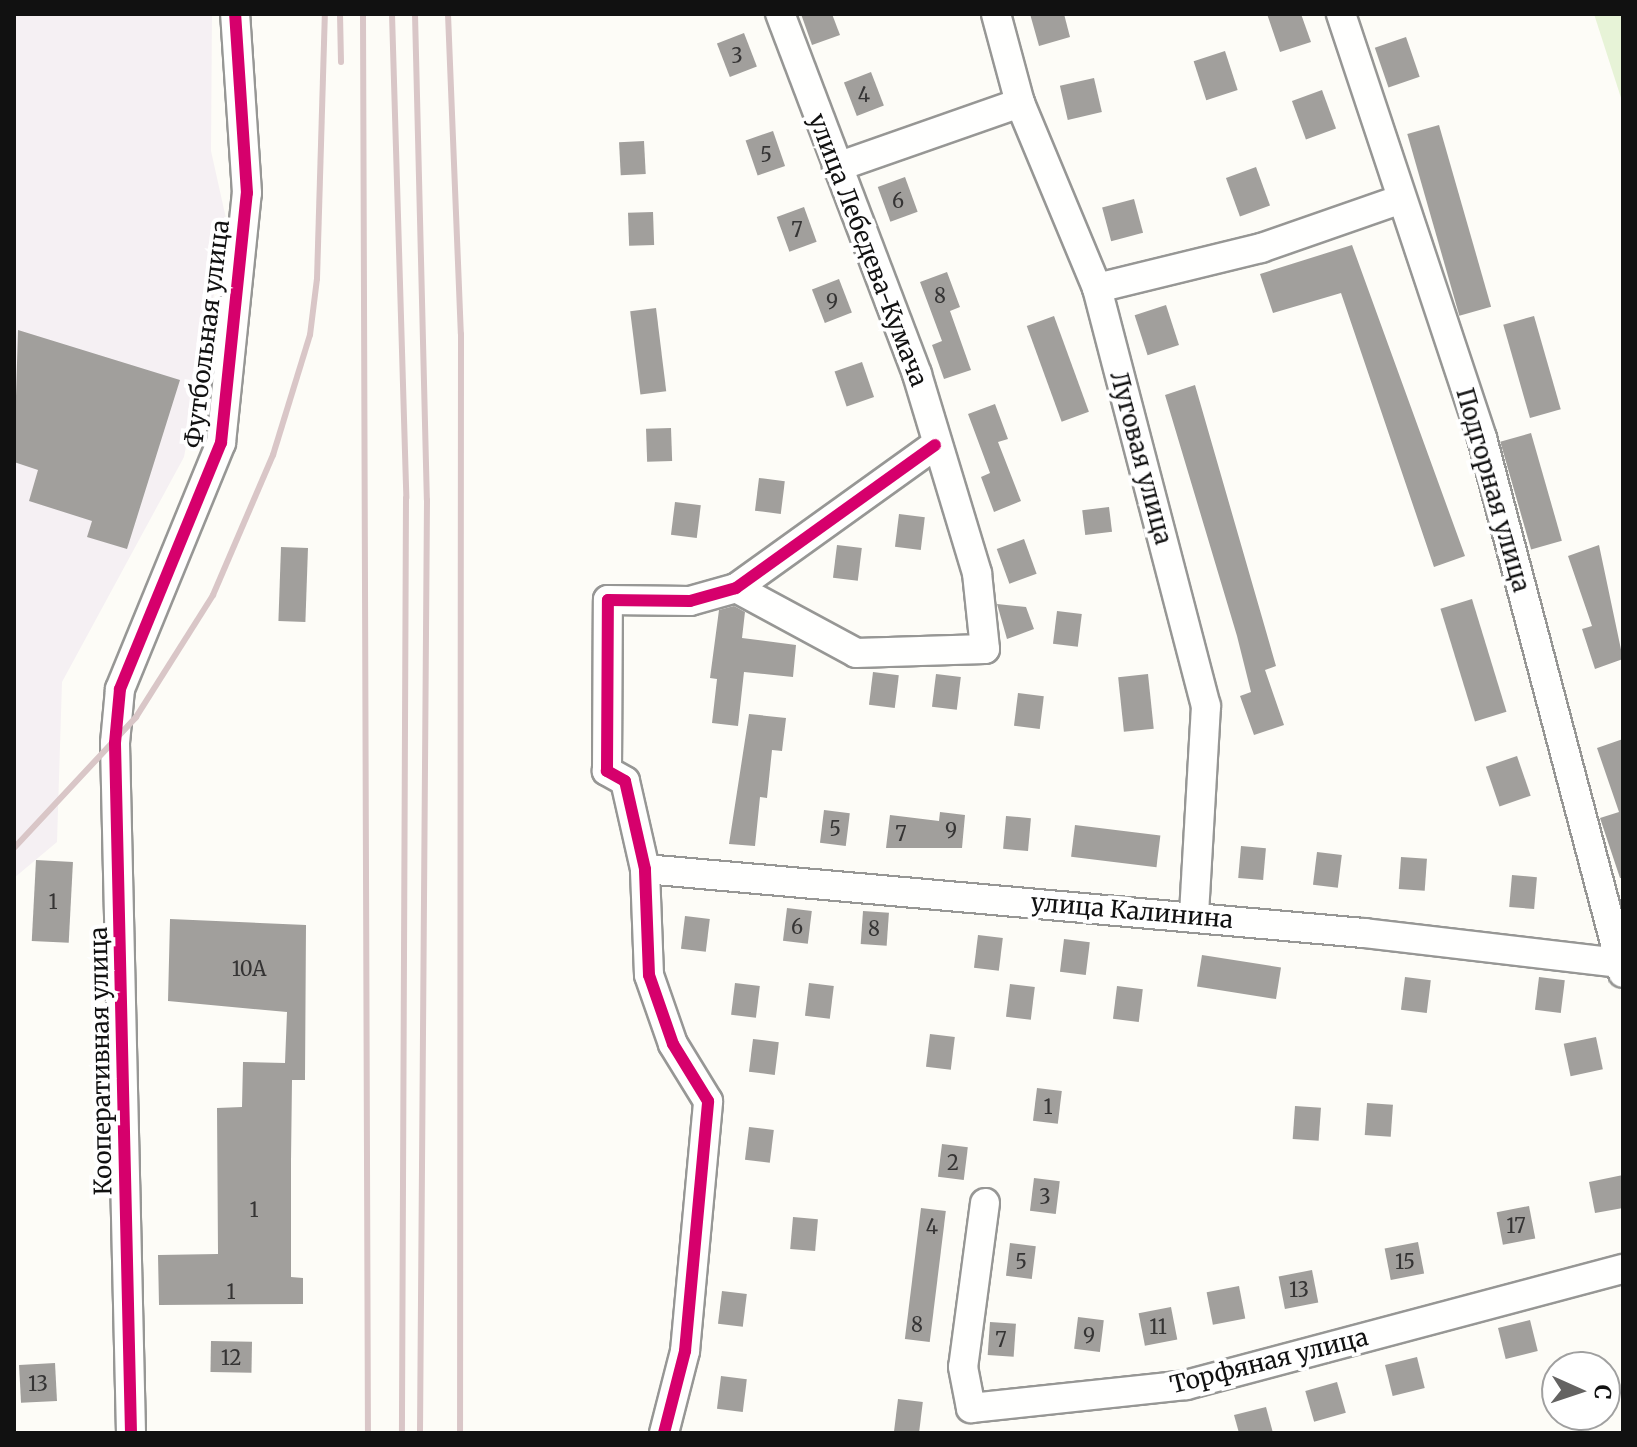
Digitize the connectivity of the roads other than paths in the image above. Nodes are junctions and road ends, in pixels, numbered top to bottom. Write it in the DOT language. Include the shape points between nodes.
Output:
graph roads {
  1 [pos="235,14"];
  2 [pos="780,14"];
  3 [pos="996,14"];
  4 [pos="1341,14"];
  5 [pos="1020,103"];
  6 [pos="837,167"];
  7 [pos="1399,200"];
  8 [pos="1097,288"];
  9 [pos="935,445"];
  10 [pos="736,588"];
  11 [pos="120,689"];
  12 [pos="645,869"];
  13 [pos="1194,917"];
  14 [pos="1621,968"];
  15 [pos="985,1203"];
  16 [pos="1623,1269"];
  17 [pos="970,1421"];
  18 [pos="131,1433"];
  19 [pos="664,1433"];
  1 -- 11 [label="street, Футбольная улица" via="247,193 221,443"];
  2 -- 6 [label="street, улица Лебедева-Кумача"];
  3 -- 5 [label="street, Луговая улица"];
  4 -- 7 [label="street, Подгорная улица"];
  5 -- 6 [label="street"];
  5 -- 8 [label="street, Луговая улица"];
  6 -- 9 [label="street, улица Лебедева-Кумача" via="892,301"];
  7 -- 8 [label="street" via="1261,248"];
  7 -- 14 [label="street, Подгорная улица" via="1482,438"];
  8 -- 13 [label="street, Луговая улица" via="1206,706"];
  9 -- 10 [label="street"];
  9 -- 10 [label="street, улица Лебедева-Кумача" via="977,573 985,649 856,653"];
  10 -- 12 [label="street" via="690,601 608,600 607,771 625,781"];
  11 -- 18 [label="street, Кооперативная улица" via="115,743"];
  12 -- 13 [label="street, улица Калинина"];
  12 -- 19 [label="street" via="649,975 673,1044 708,1101 685,1351"];
  13 -- 14 [label="street, улица Калинина"];
  15 -- 17 [label="street, Торфяная улица" via="963,1367"];
  16 -- 17 [label="street, Торфяная улица" via="1186,1385"];
}
